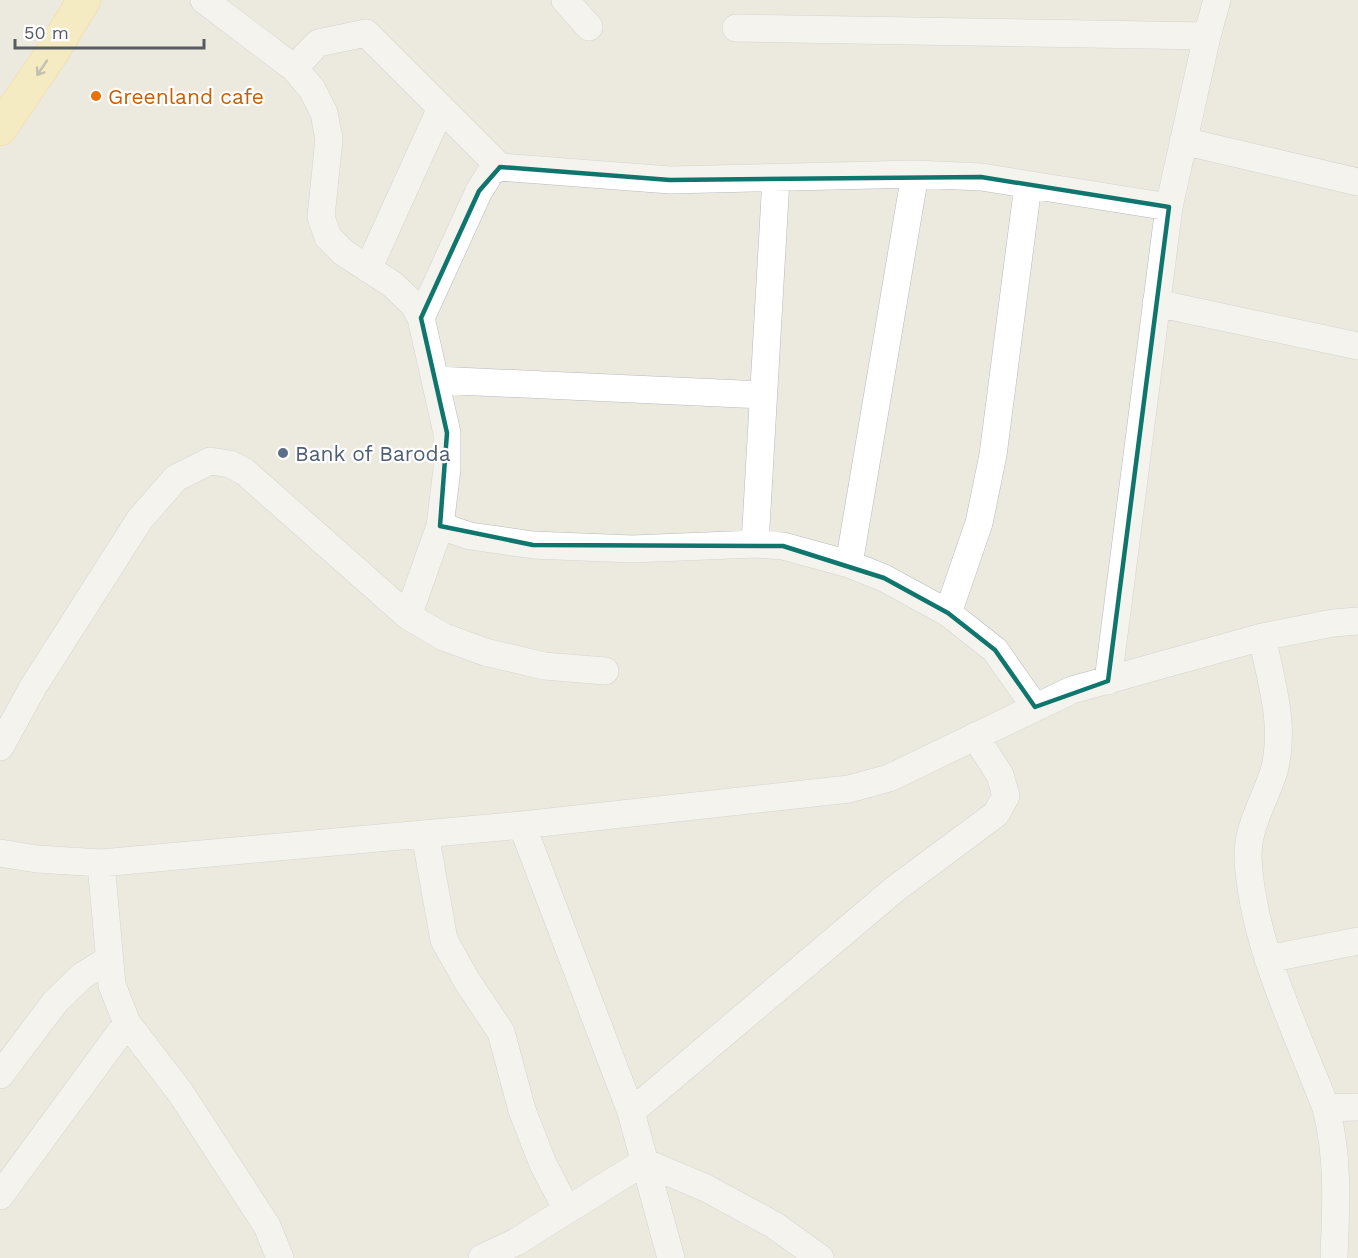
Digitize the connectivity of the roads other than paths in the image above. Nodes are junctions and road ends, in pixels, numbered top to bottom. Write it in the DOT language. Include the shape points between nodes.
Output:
graph roads {
  1 [pos="60,0"];
  2 [pos="84,0"];
  3 [pos="204,0"];
  4 [pos="565,0"];
  5 [pos="1217,0"];
  6 [pos="589,27"];
  7 [pos="736,28"];
  8 [pos="1207,36"];
  9 [pos="294,68"];
  10 [pos="0,90"];
  11 [pos="441,108"];
  12 [pos="0,129"];
  13 [pos="1183,141"];
  14 [pos="500,167"];
  15 [pos="915,174"];
  16 [pos="776,179"];
  17 [pos="1358,182"];
  18 [pos="1028,185"];
  19 [pos="1168,207"];
  20 [pos="368,269"];
  21 [pos="1156,303"];
  22 [pos="421,318"];
  23 [pos="1358,346"];
  24 [pos="435,380"];
  25 [pos="763,395"];
  26 [pos="440,526"];
  27 [pos="755,544"];
  28 [pos="849,564"];
  29 [pos="948,613"];
  30 [pos="408,616"];
  31 [pos="1358,621"];
  32 [pos="1262,637"];
  33 [pos="605,671"];
  34 [pos="1108,681"];
  35 [pos="1035,707"];
  36 [pos="975,736"];
  37 [pos="0,747"];
  38 [pos="522,825"];
  39 [pos="425,834"];
  40 [pos="0,853"];
  41 [pos="101,863"];
  42 [pos="1358,940"];
  43 [pos="1268,958"];
  44 [pos="108,960"];
  45 [pos="127,1023"];
  46 [pos="0,1075"];
  47 [pos="1358,1107"];
  48 [pos="1326,1108"];
  49 [pos="631,1112"];
  50 [pos="644,1162"];
  51 [pos="0,1196"];
  52 [pos="567,1210"];
  53 [pos="280,1258"];
  54 [pos="482,1258"];
  55 [pos="671,1258"];
  56 [pos="820,1258"];
  57 [pos="1334,1258"];
  1 -- 10 [label="main road"];
  2 -- 12 [label="main road, one-way"];
  3 -- 9 [label="street"];
  4 -- 6 [label="street"];
  5 -- 8 [label="street"];
  7 -- 8 [label="street"];
  8 -- 13 [label="street"];
  9 -- 11 [label="street" via="318,43 366,33"];
  9 -- 20 [label="street" via="312,88 324,112 329,140 321,217 327,237"];
  11 -- 14 [label="street"];
  11 -- 20 [label="street"];
  13 -- 17 [label="street"];
  13 -- 19 [label="street"];
  14 -- 16 [label="street" via="670,180"];
  14 -- 22 [label="street" via="491,172 479,190"];
  15 -- 16 [label="street"];
  15 -- 18 [label="street" via="981,177"];
  15 -- 28 [label="street"];
  16 -- 25 [label="street"];
  18 -- 19 [label="street"];
  18 -- 29 [label="street" via="993,455 979,523"];
  19 -- 21 [label="street"];
  20 -- 22 [label="street" via="399,291"];
  21 -- 23 [label="street"];
  21 -- 34 [label="street"];
  22 -- 24 [label="street"];
  24 -- 25 [label="street"];
  24 -- 26 [label="street" via="447,433"];
  25 -- 27 [label="street"];
  26 -- 27 [label="street" via="470,536 533,545 632,549"];
  26 -- 30 [label="street"];
  27 -- 28 [label="street" via="783,546"];
  28 -- 29 [label="street"];
  29 -- 35 [label="street" via="994,650"];
  30 -- 33 [label="street" via="444,637 484,652 544,666"];
  30 -- 37 [label="street" via="245,472 230,464 210,461 176,478 140,519 33,687"];
  31 -- 32 [label="street"];
  32 -- 34 [label="street"];
  32 -- 43 [label="street" via="1279,717 1279,745 1253,823 1248,855 1252,898"];
  34 -- 35 [label="street" via="1072,690"];
  35 -- 36 [label="street"];
  36 -- 38 [label="street" via="889,778 849,789"];
  36 -- 49 [label="street" via="1000,775 1006,796 996,814 895,889"];
  38 -- 39 [label="street"];
  38 -- 49 [label="street"];
  39 -- 41 [label="street"];
  39 -- 52 [label="street" via="444,940 501,1032 522,1110 543,1164"];
  40 -- 41 [label="street"];
  41 -- 44 [label="street"];
  42 -- 43 [label="street"];
  43 -- 48 [label="street"];
  44 -- 45 [label="street" via="111,985"];
  44 -- 46 [label="street" via="82,976 56,1002"];
  45 -- 51 [label="street"];
  45 -- 53 [label="street" via="180,1092 267,1226"];
  47 -- 48 [label="street"];
  48 -- 57 [label="street" via="1333,1133 1337,1179"];
  49 -- 50 [label="street"];
  50 -- 52 [label="street"];
  50 -- 55 [label="street"];
  50 -- 56 [label="street" via="706,1188 774,1225"];
  52 -- 54 [label="street"];
}
